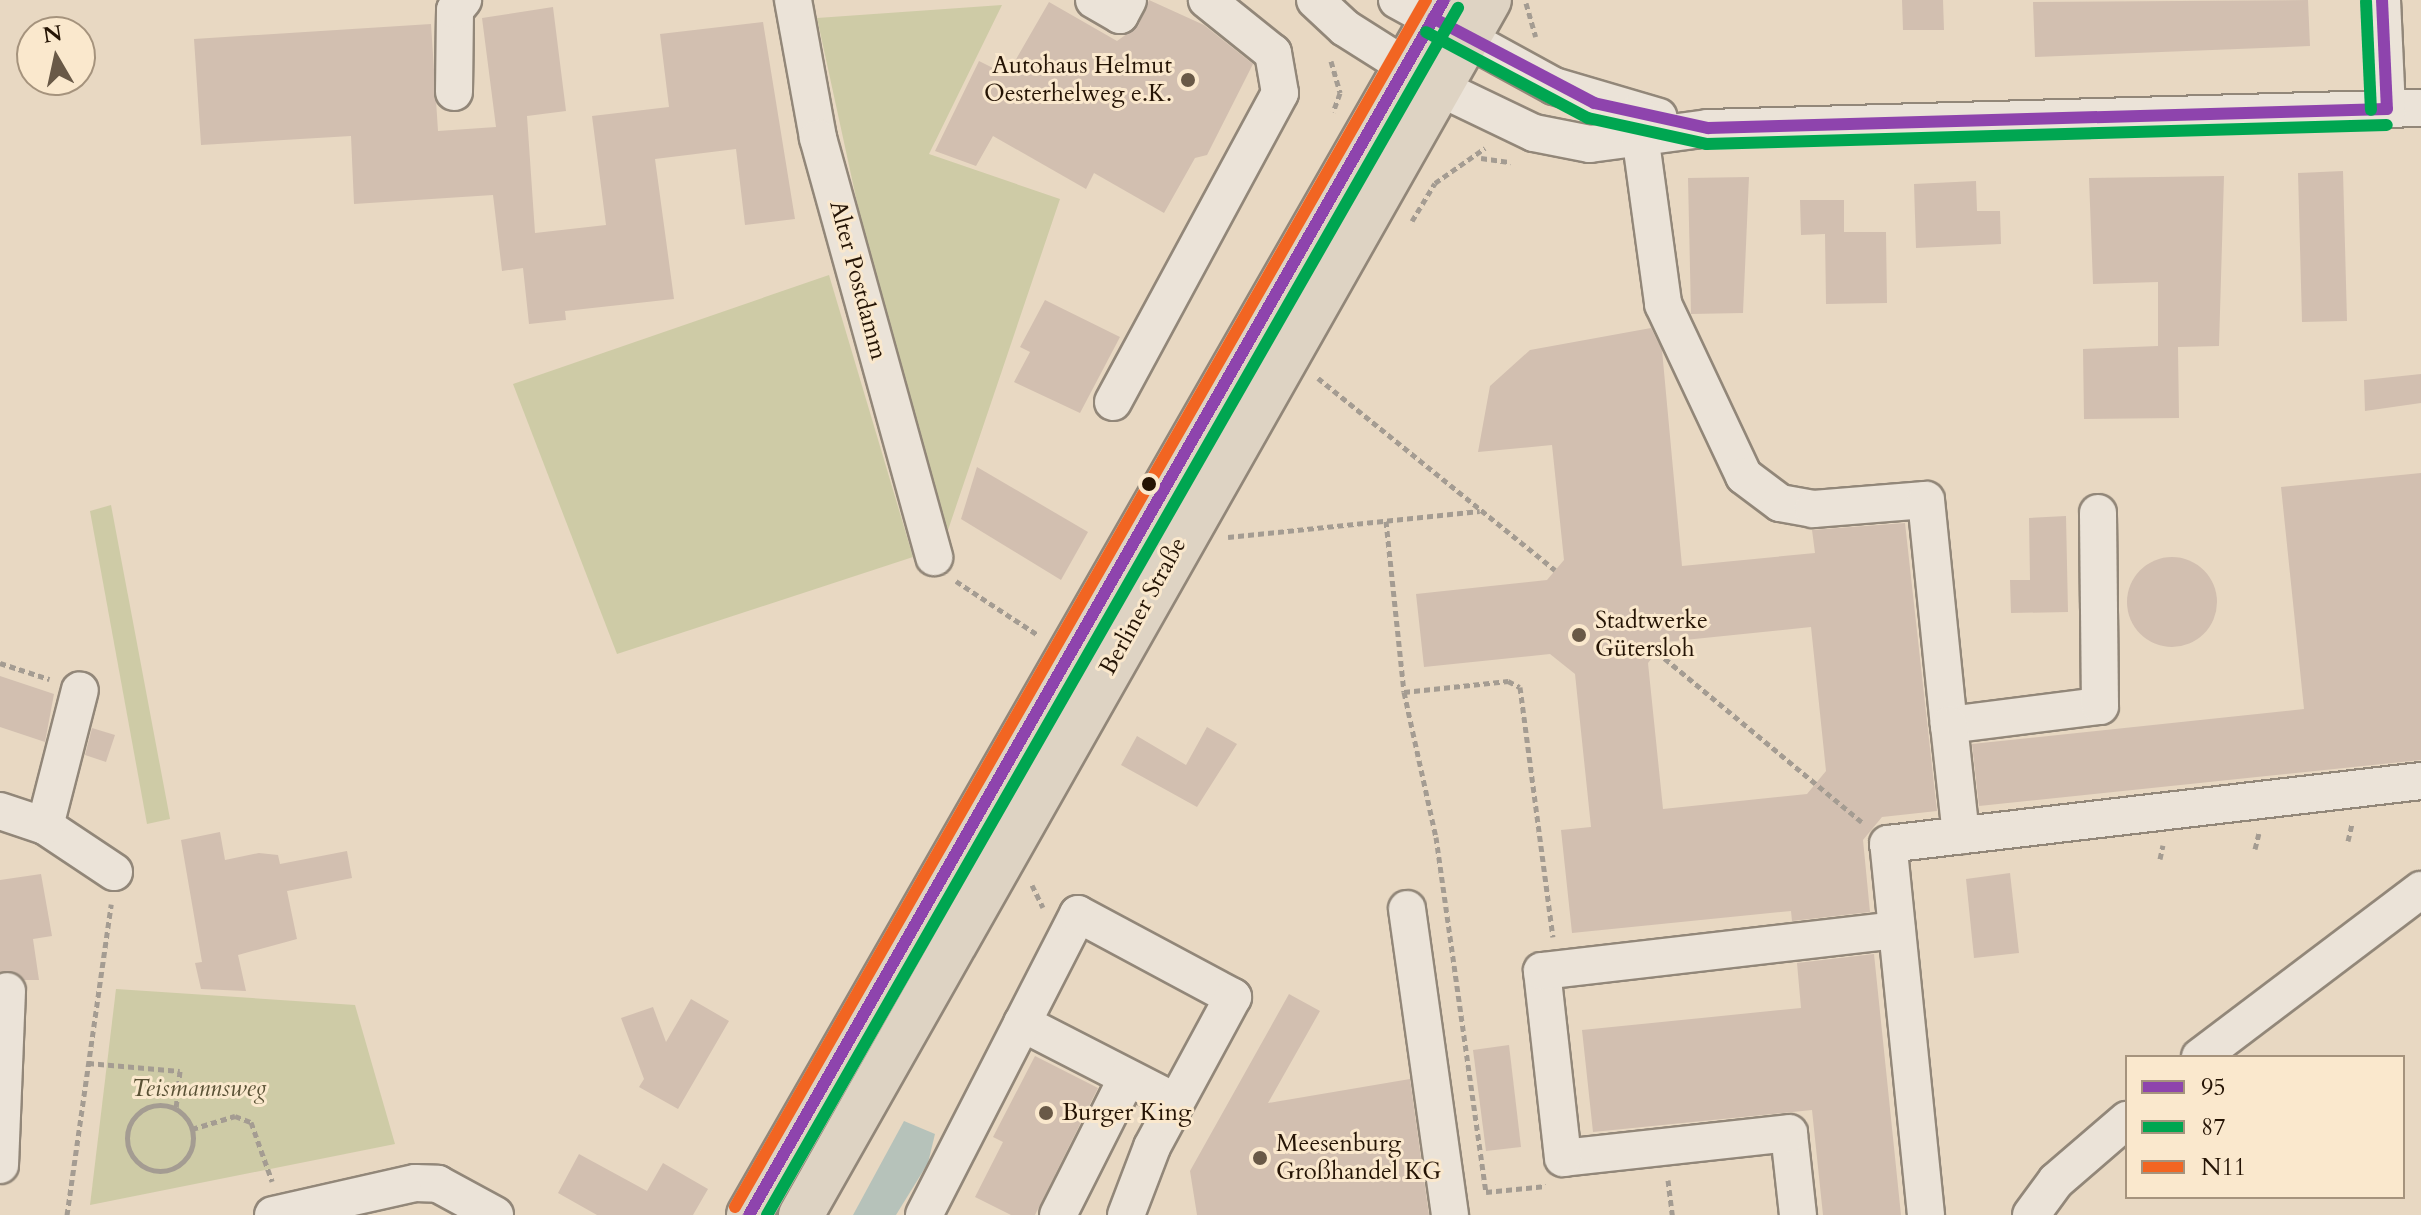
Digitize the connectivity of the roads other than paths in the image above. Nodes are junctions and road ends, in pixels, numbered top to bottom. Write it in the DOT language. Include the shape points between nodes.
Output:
graph roads {
  1 [pos="463,0"];
  2 [pos="793,0"];
  3 [pos="1094,0"];
  4 [pos="1128,0"];
  5 [pos="1207,0"];
  6 [pos="1315,0"];
  7 [pos="2382,0"];
  8 [pos="1507,1"];
  9 [pos="1435,14"];
  10 [pos="1422,77"];
  11 [pos="454,92"];
  12 [pos="2404,108"];
  13 [pos="1639,127"];
  14 [pos="1113,402"];
  15 [pos="2098,513"];
  16 [pos="934,557"];
  17 [pos="80,690"];
  18 [pos="1949,725"];
  19 [pos="2421,781"];
  20 [pos="0,811"];
  21 [pos="45,826"];
  22 [pos="1961,835"];
  23 [pos="114,872"];
  24 [pos="2421,890"];
  25 [pos="1407,909"];
  26 [pos="1897,930"];
  27 [pos="7,991"];
  28 [pos="1022,1023"];
  29 [pos="2203,1055"];
  30 [pos="1127,1078"];
  31 [pos="1176,1102"];
  32 [pos="2125,1122"];
  33 [pos="0,1165"];
  34 [pos="1144,1179"];
  35 [pos="374,1204"];
  36 [pos="276,1214"];
  37 [pos="495,1215"];
  38 [pos="749,1215"];
  39 [pos="801,1215"];
  40 [pos="924,1215"];
  41 [pos="1058,1215"];
  42 [pos="1126,1215"];
  43 [pos="1150,1215"];
  44 [pos="1450,1215"];
  45 [pos="1798,1215"];
  46 [pos="1926,1215"];
  47 [pos="2031,1215"];
  1 -- 11 [label="street" via="455,10"];
  2 -- 16 [label="street, Alter Postdamm" via="818,138"];
  3 -- 4 [label="street" via="1120,15"];
  5 -- 14 [label="street" via="1273,53 1280,93"];
  6 -- 10 [label="street"];
  7 -- 12 [label="street"];
  8 -- 9 [label="main road, Berliner Straße"];
  9 -- 10 [label="main road, Berliner Straße"];
  9 -- 13 [label="street" via="1554,86"];
  10 -- 13 [label="street" via="1534,133 1590,144"];
  10 -- 38 [label="main road, Berliner Straße"];
  10 -- 39 [label="main road, Berliner Straße"];
  12 -- 13 [label="street"];
  13 -- 18 [label="street" via="1663,304 1744,476 1780,503 1813,509 1926,500"];
  15 -- 18 [label="street" via="2100,706"];
  17 -- 21 [label="street"];
  18 -- 22 [label="street"];
  19 -- 22 [label="street"];
  20 -- 21 [label="street"];
  21 -- 23 [label="street"];
  22 -- 26 [label="street" via="1888,844"];
  24 -- 29 [label="street"];
  25 -- 44 [label="street"];
  26 -- 45 [label="street" via="1542,971 1563,1158 1789,1133"];
  26 -- 46 [label="street"];
  27 -- 33 [label="street"];
  28 -- 30 [label="street"];
  28 -- 31 [label="street" via="1078,914 1233,997"];
  28 -- 40 [label="street"];
  30 -- 31 [label="street"];
  30 -- 41 [label="street"];
  31 -- 34 [label="street"];
  32 -- 47 [label="street" via="2056,1181"];
  34 -- 42 [label="street"];
  34 -- 43 [label="street"];
  35 -- 36 [label="street"];
  35 -- 37 [label="street" via="438,1184"];
}
